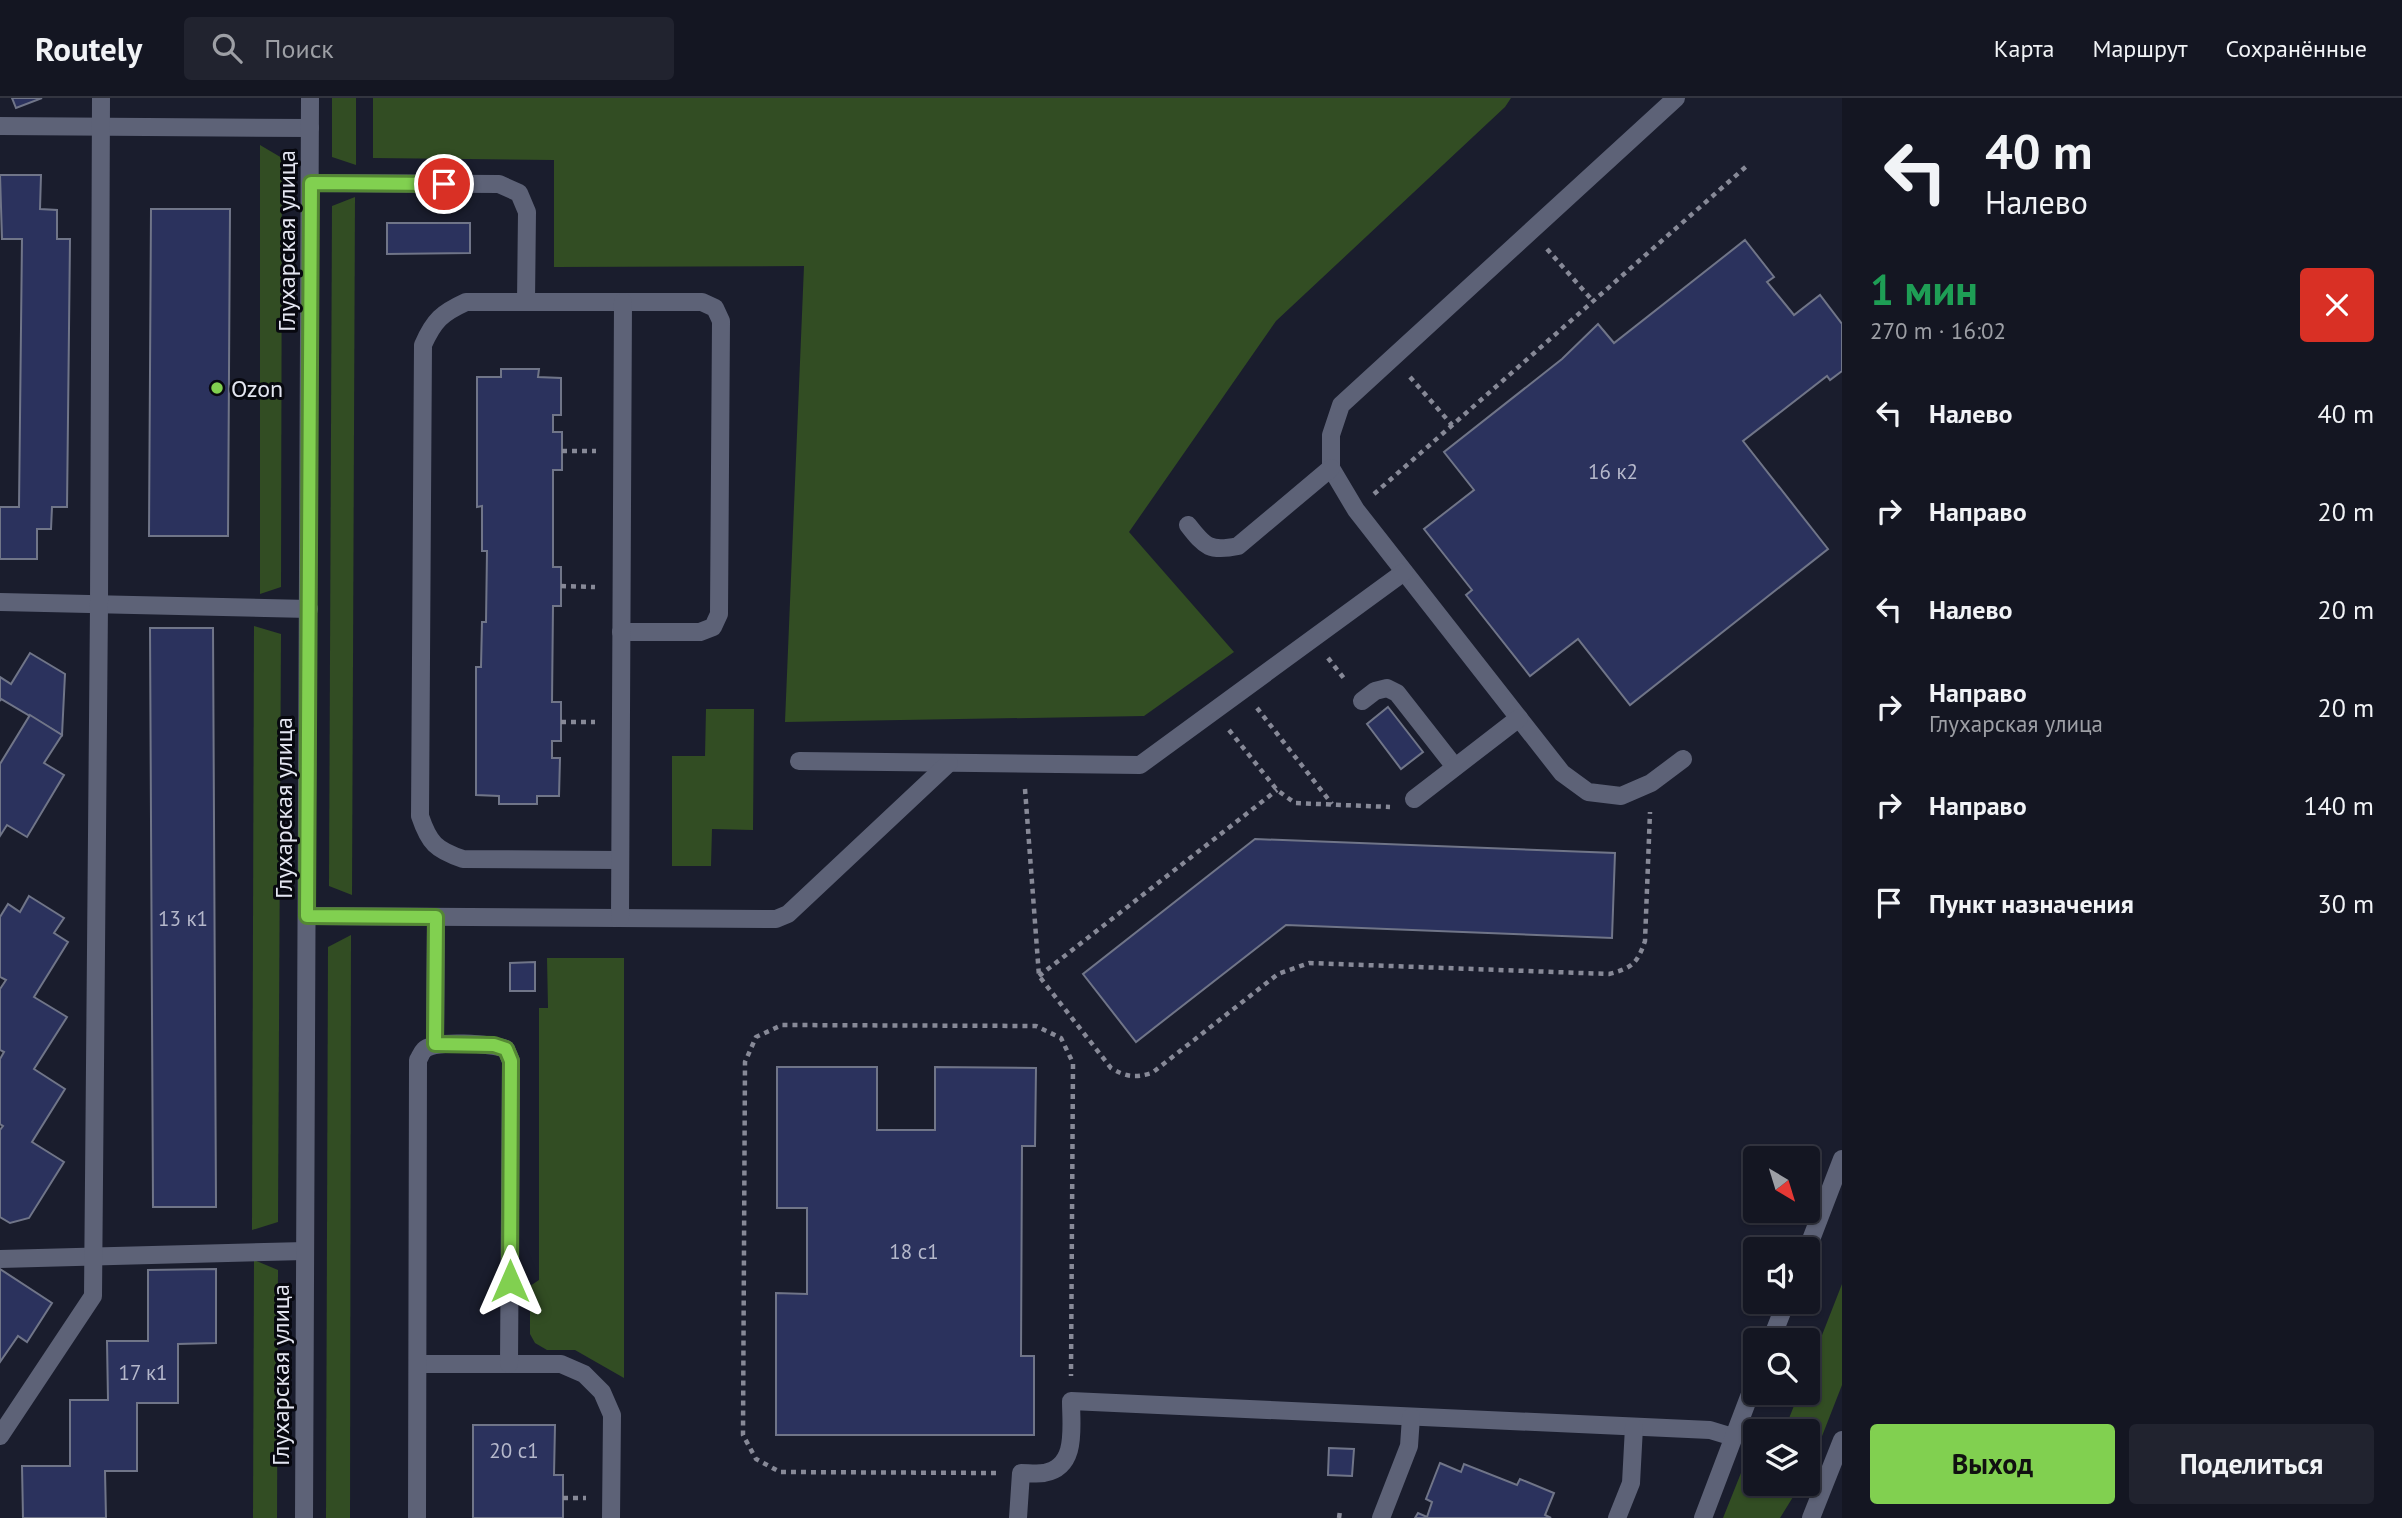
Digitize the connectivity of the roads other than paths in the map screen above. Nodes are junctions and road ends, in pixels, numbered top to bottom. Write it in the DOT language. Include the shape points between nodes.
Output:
graph roads {
  1 [pos="101,98"];
  2 [pos="310,98"];
  3 [pos="1676,98"];
  4 [pos="0,126"];
  5 [pos="101,126"];
  6 [pos="310,128"];
  7 [pos="311,183"];
  8 [pos="526,302"];
  9 [pos="623,302"];
  10 [pos="1331,468"];
  11 [pos="1188,525"];
  12 [pos="1404,572"];
  13 [pos="0,602"];
  14 [pos="99,605"];
  15 [pos="309,609"];
  16 [pos="621,632"];
  17 [pos="1362,701"];
  18 [pos="1518,718"];
  19 [pos="1683,759"];
  20 [pos="799,761"];
  21 [pos="949,763"];
  22 [pos="1455,767"];
  23 [pos="1414,799"];
  24 [pos="620,860"];
  25 [pos="307,916"];
  26 [pos="436,917"];
  27 [pos="620,918"];
  28 [pos="435,1044"];
  29 [pos="1842,1160"];
  30 [pos="1812,1237"];
  31 [pos="305,1251"];
  32 [pos="94,1256"];
  33 [pos="0,1259"];
  34 [pos="418,1364"];
  35 [pos="509,1364"];
  36 [pos="1746,1405"];
  37 [pos="1410,1417"];
  38 [pos="1634,1427"];
  39 [pos="0,1436"];
  40 [pos="1733,1437"];
  41 [pos="1842,1440"];
  42 [pos="304,1518"];
  43 [pos="417,1518"];
  44 [pos="611,1518"];
  45 [pos="1018,1518"];
  46 [pos="1381,1518"];
  47 [pos="1617,1518"];
  48 [pos="1703,1518"];
  49 [pos="1811,1518"];
  1 -- 5 [label="street"];
  2 -- 6 [label="street, Глухарская улица"];
  3 -- 10 [label="street" via="1341,405 1331,435"];
  4 -- 5 [label="street"];
  5 -- 6 [label="street"];
  5 -- 14 [label="street"];
  6 -- 7 [label="street, Глухарская улица"];
  7 -- 8 [label="street" via="499,184 519,193 527,212"];
  7 -- 15 [label="street, Глухарская улица"];
  8 -- 9 [label="street"];
  8 -- 24 [label="street" via="466,302 447,310 432,325 423,345 420,816 427,837 443,853 463,859"];
  9 -- 16 [label="street"];
  9 -- 16 [label="street" via="702,302 715,308 721,321 720,586 719,614 713,627 700,632"];
  10 -- 11 [label="street" via="1238,545 1219,550 1202,542"];
  10 -- 12 [label="street" via="1356,510"];
  12 -- 18 [label="street"];
  12 -- 21 [label="street" via="1140,765"];
  13 -- 14 [label="street"];
  14 -- 15 [label="street"];
  14 -- 32 [label="street"];
  15 -- 25 [label="street, Глухарская улица"];
  16 -- 24 [label="street"];
  17 -- 22 [label="street" via="1387,688 1397,693"];
  18 -- 19 [label="street" via="1562,773 1588,792 1621,796 1651,783"];
  18 -- 22 [label="street"];
  20 -- 21 [label="street"];
  21 -- 27 [label="street" via="788,914 776,919"];
  22 -- 23 [label="street"];
  24 -- 27 [label="street"];
  25 -- 26 [label="street"];
  25 -- 31 [label="street, Глухарская улица"];
  26 -- 27 [label="street"];
  26 -- 28 [label="street"];
  28 -- 34 [label="street" via="424,1049 418,1060"];
  28 -- 35 [label="street" via="494,1045 506,1049 511,1061"];
  29 -- 30 [label="street"];
  31 -- 32 [label="street"];
  31 -- 42 [label="street, Глухарская улица"];
  32 -- 33 [label="street"];
  32 -- 39 [label="street" via="93,1296"];
  34 -- 35 [label="street"];
  34 -- 43 [label="street"];
  35 -- 44 [label="street" via="561,1364 584,1374 602,1392 612,1415"];
  36 -- 40 [label="street"];
  37 -- 38 [label="street"];
  37 -- 45 [label="street" via="1071,1401 1071,1447 1062,1464 1045,1473 1021,1473"];
  37 -- 46 [label="street" via="1409,1446"];
  38 -- 40 [label="street" via="1710,1430"];
  38 -- 47 [label="street" via="1631,1483"];
  40 -- 48 [label="street"];
  41 -- 49 [label="street"];
}
